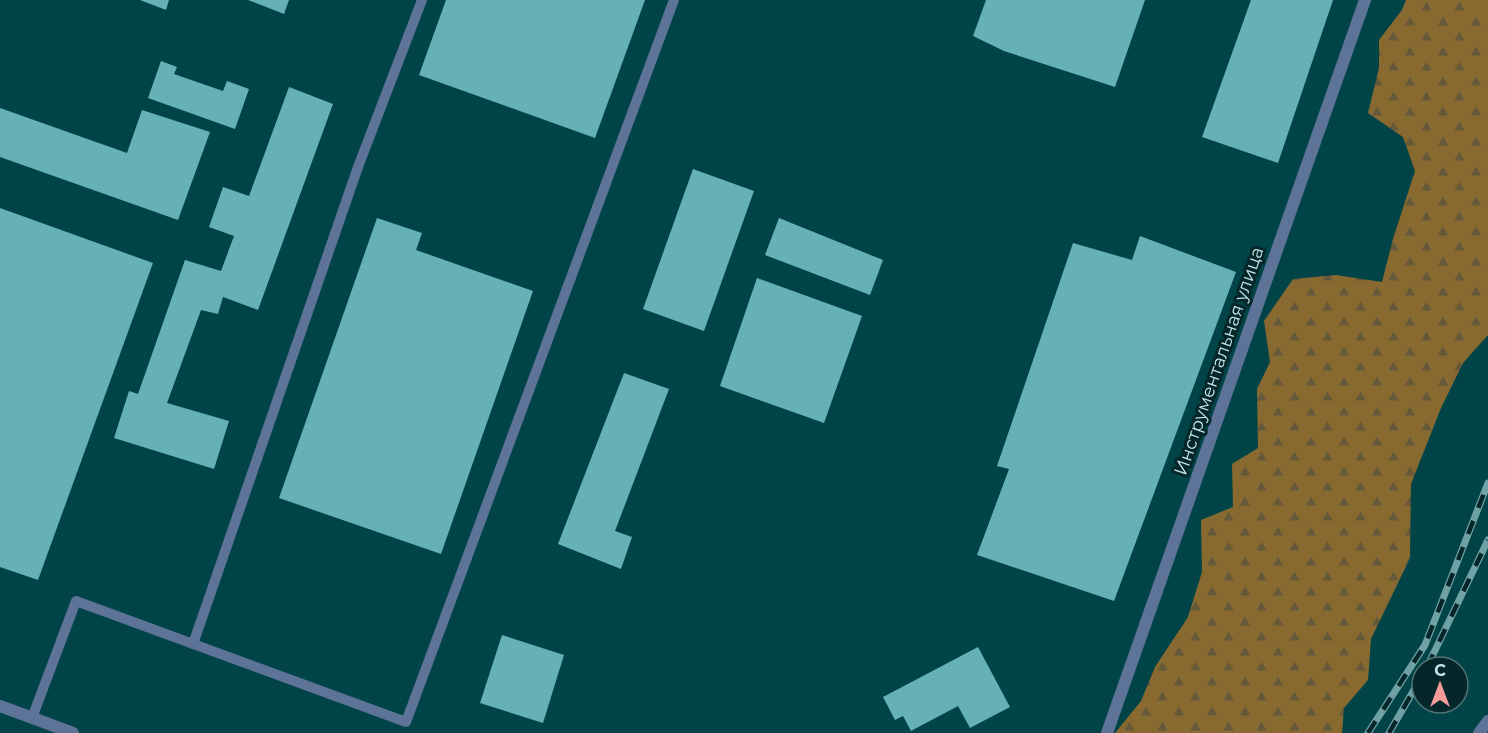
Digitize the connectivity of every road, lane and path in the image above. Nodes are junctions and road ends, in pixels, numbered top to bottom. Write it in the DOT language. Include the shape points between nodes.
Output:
graph roads {
  1 [pos="422,0"];
  2 [pos="674,0"];
  3 [pos="1365,0"];
  4 [pos="193,644"];
  5 [pos="0,706"];
  6 [pos="32,718"];
  7 [pos="1488,721"];
  8 [pos="73,733"];
  9 [pos="1107,733"];
  10 [pos="1479,733"];
  1 -- 4 [label="lane" via="358,167"];
  2 -- 4 [label="lane" via="405,722"];
  3 -- 9 [label="street, Инструментальная улица"];
  4 -- 6 [label="lane" via="76,601"];
  5 -- 6 [label="street"];
  6 -- 8 [label="street"];
  7 -- 10 [label="street"];
}
